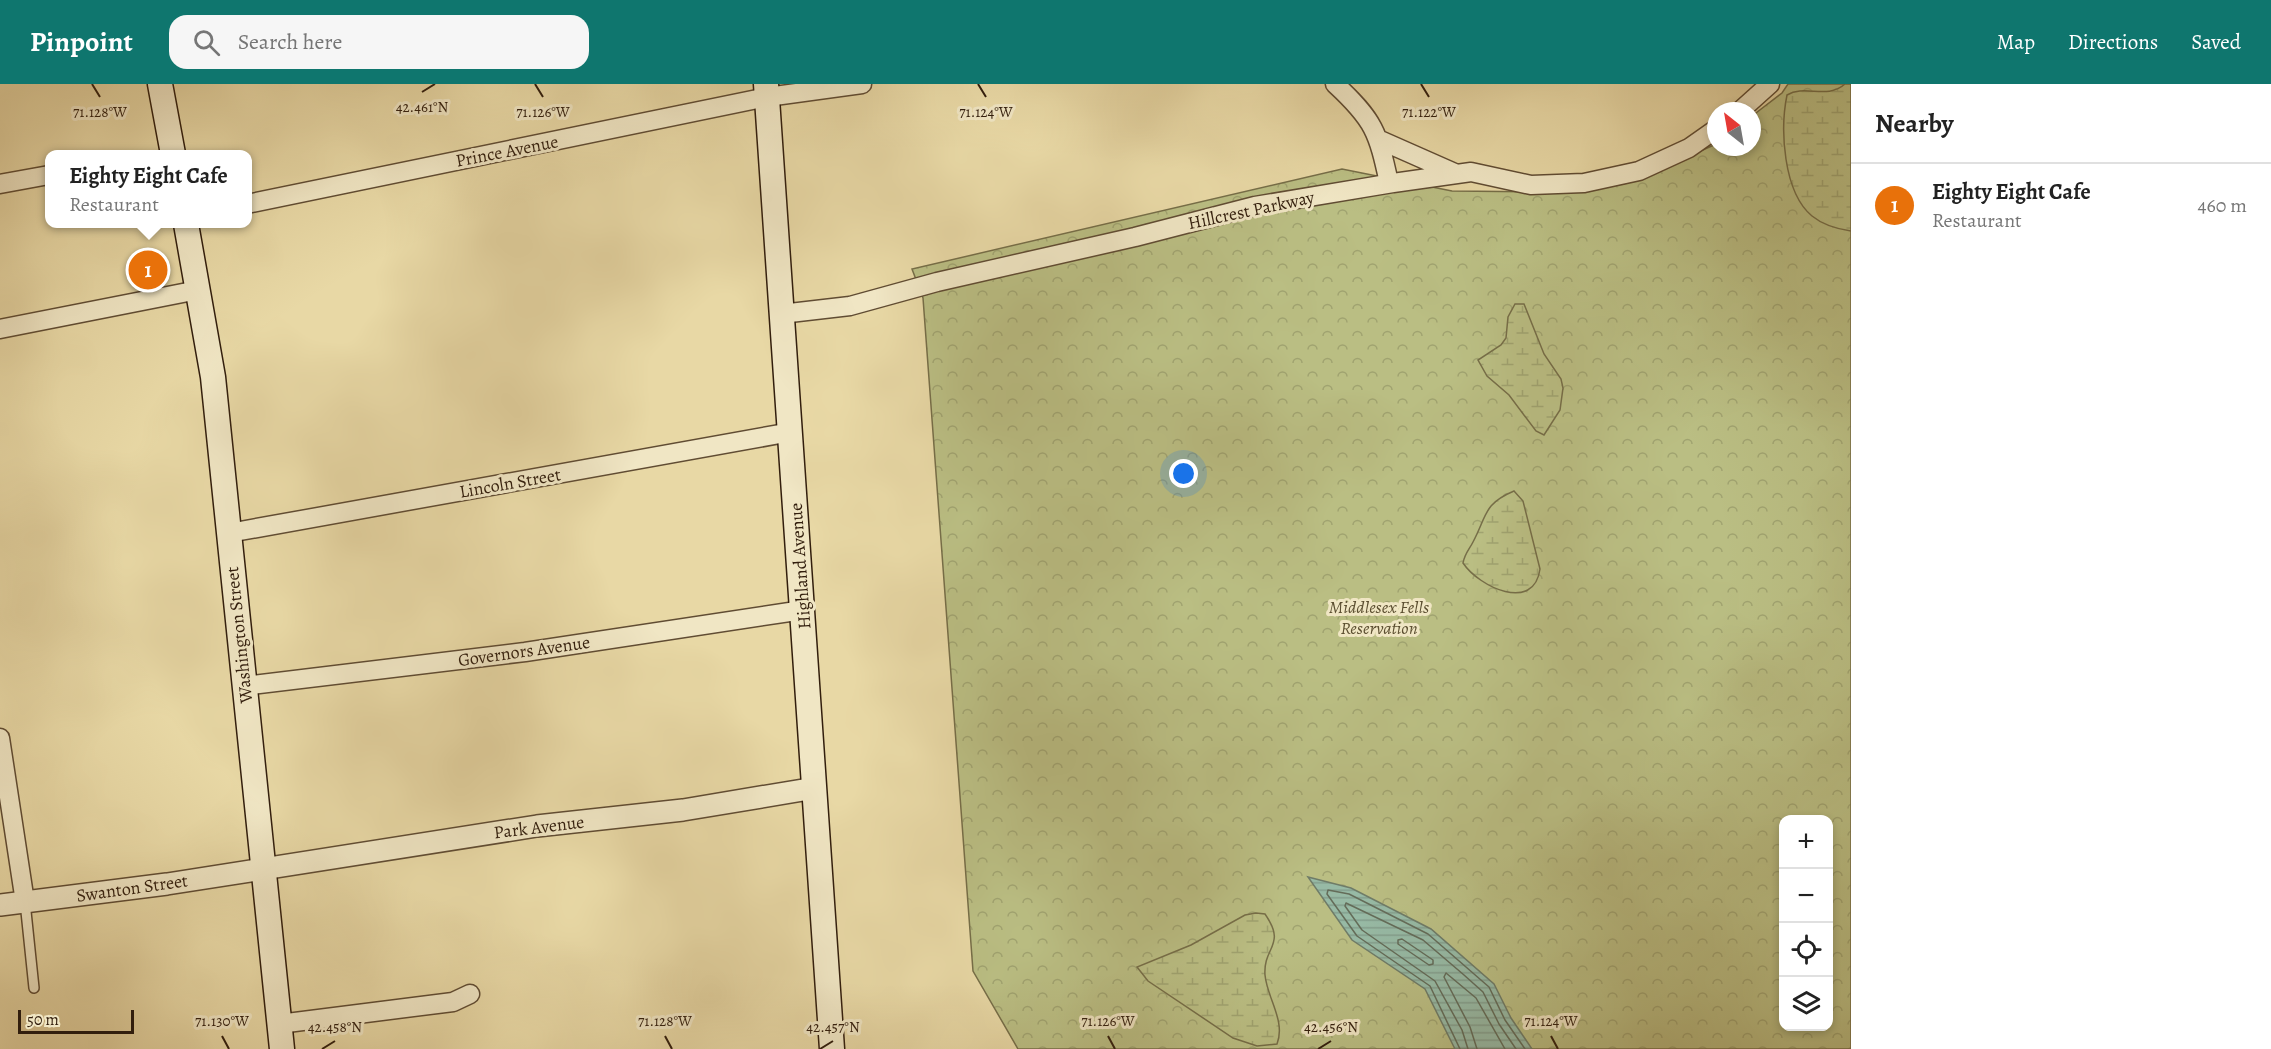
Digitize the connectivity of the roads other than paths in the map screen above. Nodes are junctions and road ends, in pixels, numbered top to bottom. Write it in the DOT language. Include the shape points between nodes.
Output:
graph roads {
  1 [pos="160,84"];
  2 [pos="862,84"];
  3 [pos="1335,84"];
  4 [pos="1770,84"];
  5 [pos="766,91"];
  6 [pos="1750,102"];
  7 [pos="1707,135"];
  8 [pos="1380,140"];
  9 [pos="168,150"];
  10 [pos="1457,174"];
  11 [pos="45,176"];
  12 [pos="1389,183"];
  13 [pos="0,184"];
  14 [pos="252,203"];
  15 [pos="187,228"];
  16 [pos="198,290"];
  17 [pos="781,314"];
  18 [pos="0,329"];
  19 [pos="791,432"];
  20 [pos="229,533"];
  21 [pos="803,610"];
  22 [pos="244,686"];
  23 [pos="0,738"];
  24 [pos="815,788"];
  25 [pos="263,868"];
  26 [pos="25,902"];
  27 [pos="0,905"];
  28 [pos="34,988"];
  29 [pos="470,994"];
  30 [pos="279,1024"];
  31 [pos="282,1049"];
  32 [pos="832,1049"];
  1 -- 9 [label="main road"];
  2 -- 5 [label="street, Prince Avenue"];
  3 -- 8 [label="street" via="1363,110"];
  4 -- 6 [label="street"];
  5 -- 14 [label="street, Prince Avenue"];
  5 -- 17 [label="main road, Highland Avenue"];
  7 -- 10 [label="street, Hillcrest Parkway" via="1639,171 1584,183 1531,185 1470,172"];
  8 -- 10 [label="street"];
  8 -- 12 [label="street"];
  10 -- 12 [label="street, Hillcrest Parkway"];
  11 -- 13 [label="street"];
  12 -- 17 [label="street, Hillcrest Parkway" via="1255,206 850,306"];
  15 -- 16 [label="main road, Washington Street"];
  16 -- 18 [label="street"];
  16 -- 20 [label="main road, Washington Street" via="213,376"];
  17 -- 19 [label="main road, Highland Avenue"];
  19 -- 20 [label="street, Lincoln Street"];
  19 -- 21 [label="main road, Highland Avenue"];
  20 -- 22 [label="main road, Washington Street"];
  21 -- 22 [label="street, Governors Avenue" via="525,652"];
  21 -- 24 [label="main road, Highland Avenue"];
  22 -- 25 [label="main road, Washington Street"];
  23 -- 26 [label="street"];
  24 -- 25 [label="street, Park Avenue"];
  24 -- 32 [label="main road, Highland Avenue"];
  25 -- 26 [label="street, Swanton Street"];
  25 -- 30 [label="main road, Washington Street"];
  26 -- 27 [label="street, Swanton Street"];
  26 -- 28 [label="lane"];
  29 -- 30 [label="street" via="453,1002"];
  30 -- 31 [label="main road, Washington Street"];
}
